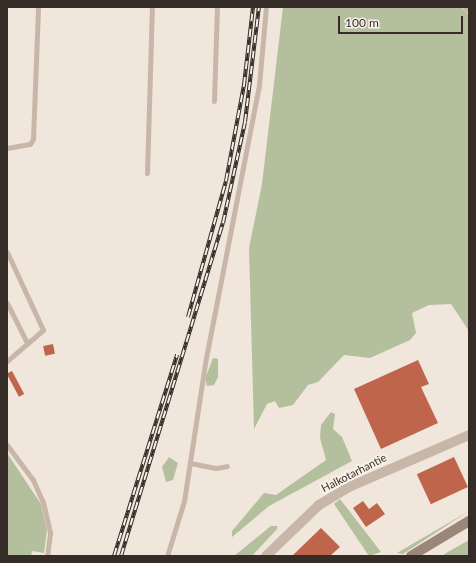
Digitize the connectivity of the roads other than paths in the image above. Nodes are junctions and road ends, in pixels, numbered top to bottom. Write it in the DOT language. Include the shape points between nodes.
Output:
graph roads {
  1 [pos="38,7"];
  2 [pos="152,7"];
  3 [pos="217,7"];
  4 [pos="266,7"];
  5 [pos="214,101"];
  6 [pos="7,148"];
  7 [pos="146,173"];
  8 [pos="7,252"];
  9 [pos="7,303"];
  10 [pos="27,343"];
  11 [pos="7,361"];
  12 [pos="469,435"];
  13 [pos="7,445"];
  14 [pos="190,463"];
  15 [pos="227,466"];
  16 [pos="469,521"];
  17 [pos="47,556"];
  18 [pos="167,556"];
  19 [pos="266,556"];
  20 [pos="411,556"];
  1 -- 6 [label="lane" via="33,139 30,144"];
  2 -- 7 [label="lane"];
  3 -- 5 [label="lane"];
  4 -- 14 [label="lane" via="259,85 204,363"];
  8 -- 10 [label="lane" via="42,324 43,330"];
  9 -- 10 [label="lane"];
  10 -- 11 [label="lane"];
  12 -- 19 [label="street, Halkotarhantie" via="349,487 314,510"];
  13 -- 17 [label="lane" via="33,480 43,502 50,533"];
  14 -- 15 [label="lane" via="216,468"];
  14 -- 18 [label="lane"];
  16 -- 20 [label="street"];
}
